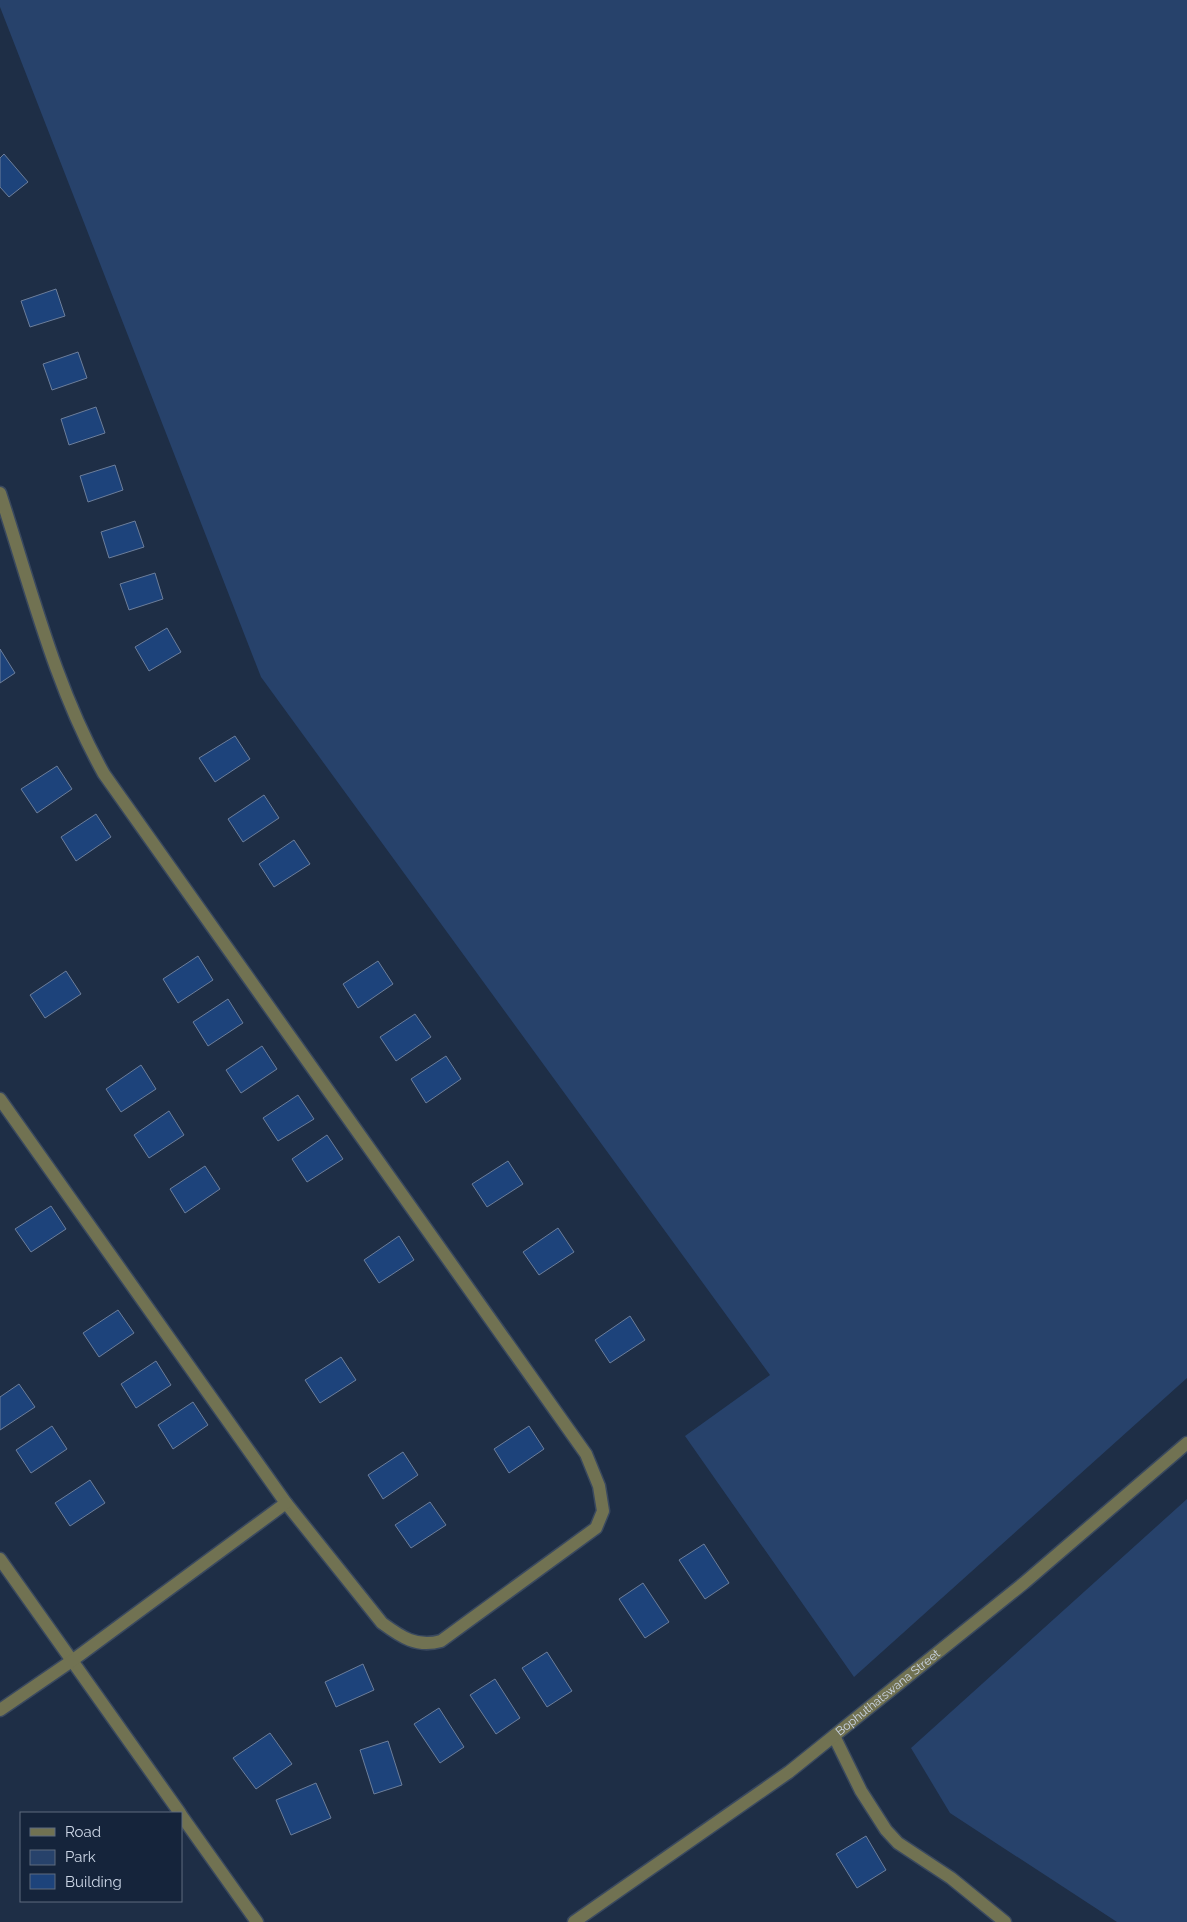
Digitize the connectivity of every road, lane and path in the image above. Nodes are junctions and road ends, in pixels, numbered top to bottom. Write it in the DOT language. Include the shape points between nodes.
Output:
graph roads {
  1 [pos="0,493"];
  2 [pos="0,1098"];
  3 [pos="1187,1443"];
  4 [pos="286,1503"];
  5 [pos="0,1559"];
  6 [pos="73,1660"];
  7 [pos="0,1710"];
  8 [pos="834,1736"];
  9 [pos="180,1812"];
  10 [pos="182,1815"];
  11 [pos="256,1922"];
  12 [pos="574,1922"];
  13 [pos="1005,1922"];
  1 -- 4 [label="street" via="57,671 85,740 104,774 586,1454 599,1486 603,1511 596,1528 585,1537 441,1641 421,1644 396,1634 382,1623"];
  2 -- 4 [label="street"];
  3 -- 8 [label="street, Bophuthatswana Street" via="1024,1583"];
  4 -- 6 [label="street"];
  5 -- 6 [label="street"];
  6 -- 7 [label="street"];
  6 -- 9 [label="street"];
  8 -- 12 [label="street, Bophuthatswana Street" via="789,1772"];
  8 -- 13 [label="street" via="861,1791 886,1830 898,1843 951,1878"];
  10 -- 11 [label="street"];
}
